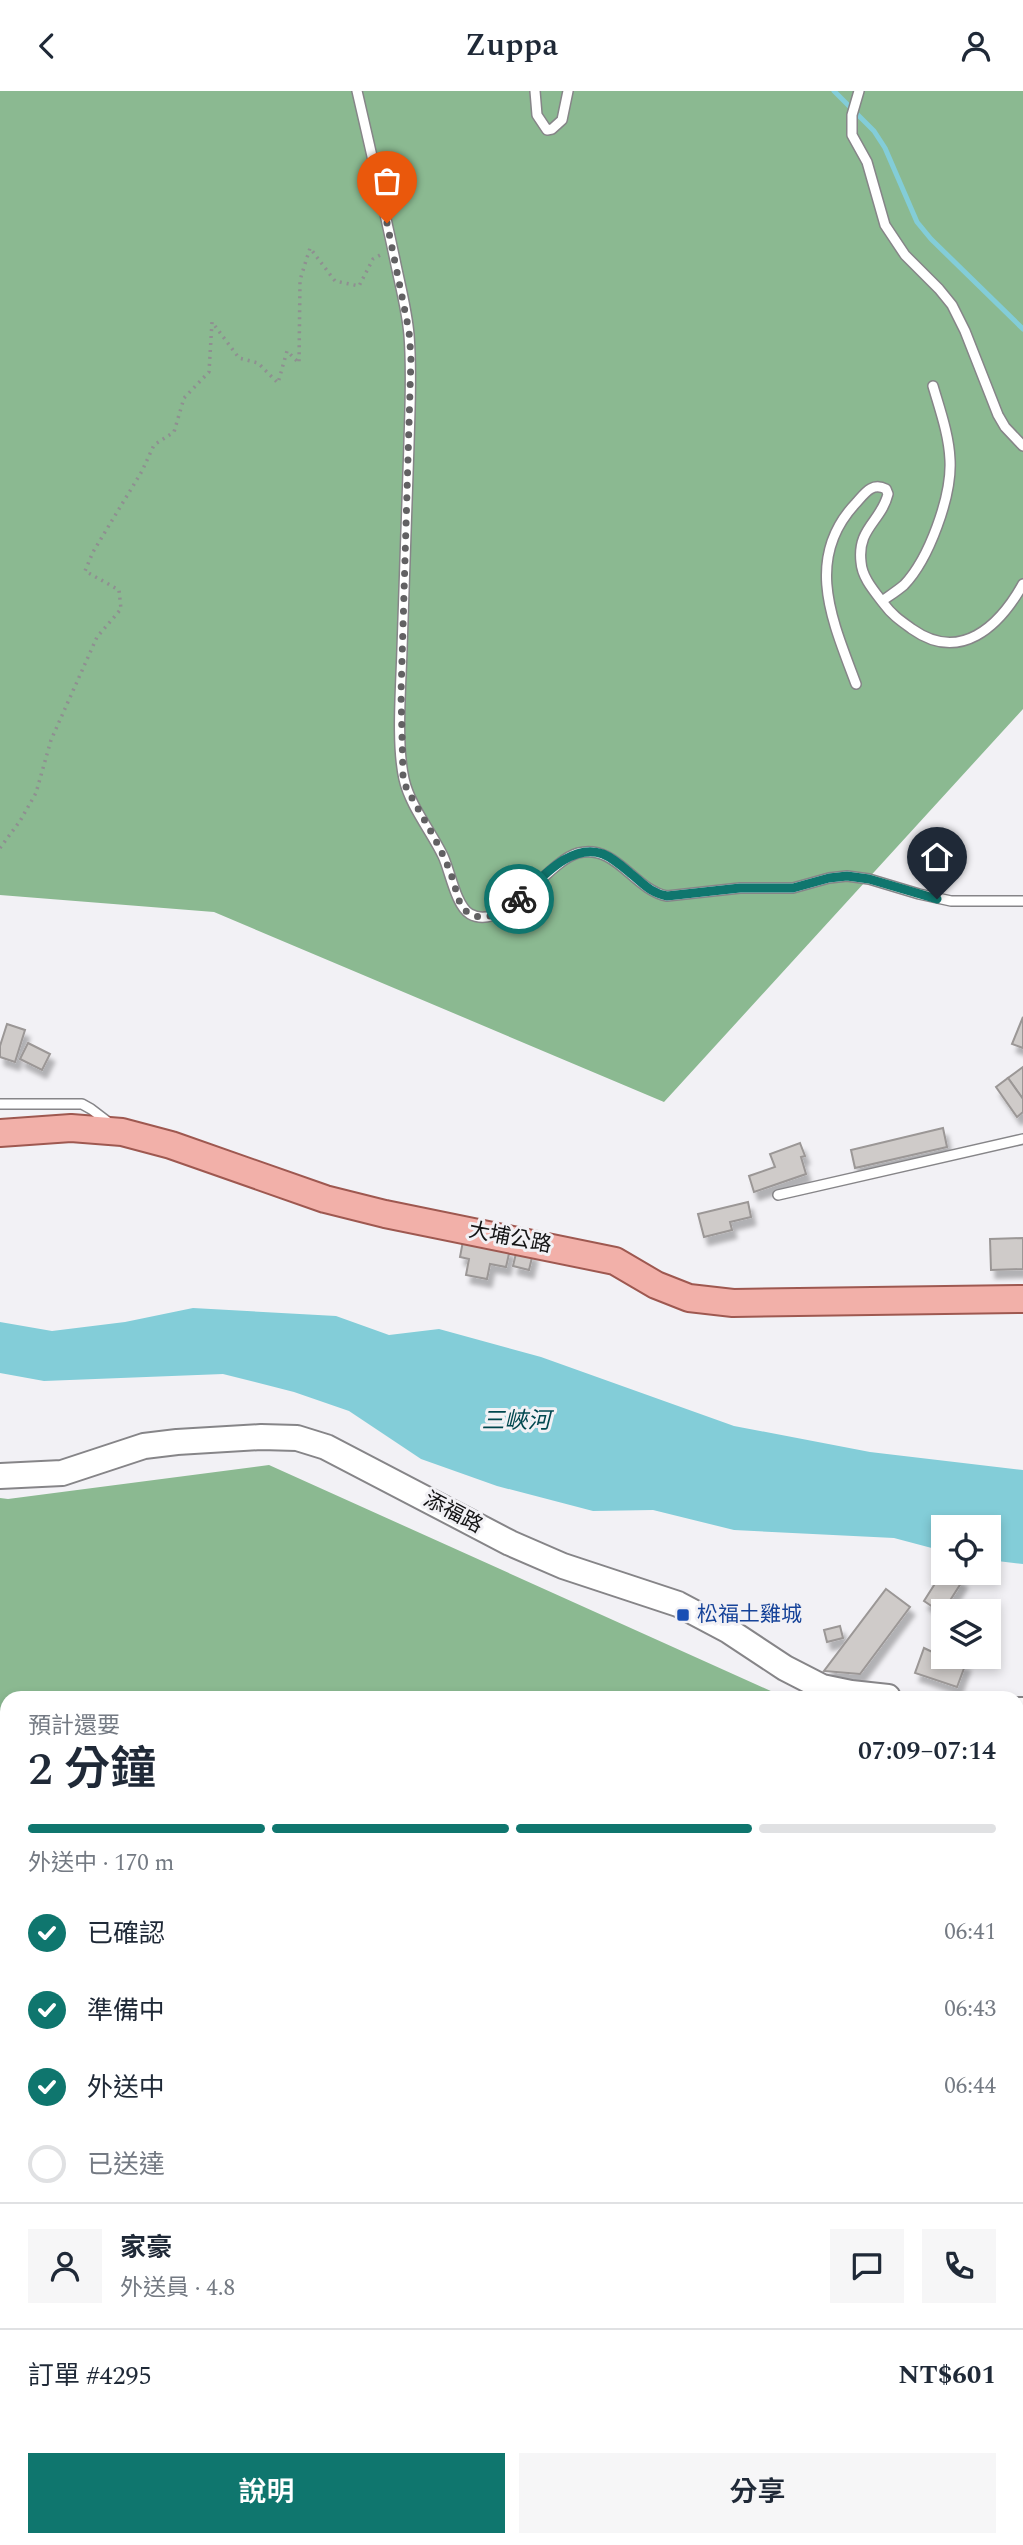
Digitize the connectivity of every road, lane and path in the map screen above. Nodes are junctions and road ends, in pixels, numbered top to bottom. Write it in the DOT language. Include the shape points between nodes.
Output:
graph roads {
  1 [pos="357,91"];
  2 [pos="535,91"];
  3 [pos="568,91"];
  4 [pos="859,91"];
  5 [pos="392,248"];
  6 [pos="933,386"];
  7 [pos="1023,446"];
  8 [pos="1023,584"];
  9 [pos="882,601"];
  10 [pos="856,684"];
  11 [pos="0,848"];
  12 [pos="1023,901"];
  13 [pos="0,1104"];
  14 [pos="122,1132"];
  15 [pos="0,1133"];
  16 [pos="1023,1139"];
  17 [pos="778,1195"];
  18 [pos="1023,1299"];
  19 [pos="0,1476"];
  20 [pos="843,1691"];
  1 -- 5 [label="lane"];
  2 -- 3 [label="lane" via="537,115 547,130 562,120"];
  4 -- 7 [label="lane" via="852,135 867,162 885,225 905,255 952,305 998,415"];
  5 -- 11 [label="path" via="373,260 359,286 335,281 310,248 300,280 299,363 287,351 278,383 258,363 239,358 212,322 209,372 184,398 174,432 154,445 85,571 119,590 121,609 96,637 51,740 36,793"];
  5 -- 12 [label="lane" via="411,357 401,764 406,787 443,856 465,910 484,917 502,912 562,862 592,852 604,854 656,894 667,896 793,888 847,876 937,899"];
  6 -- 9 [label="lane" via="950,461 946,497 937,528 915,569 904,585"];
  8 -- 9 [label="lane" via="998,621 971,639 948,644 923,637 893,616"];
  9 -- 10 [label="lane" via="861,565 860,545 888,494 879,486 870,488 851,508 832,537 827,557 830,613"];
  13 -- 14 [label="lane" via="82,1104"];
  14 -- 15 [label="main road, 大埔公路" via="71,1128"];
  14 -- 18 [label="main road, 大埔公路" via="325,1199 615,1261 690,1298 760,1303"];
  16 -- 17 [label="lane"];
  19 -- 20 [label="street, 添福路" via="62,1473 144,1446 297,1438 326,1447 510,1543 563,1566 678,1604 785,1668"];
}
